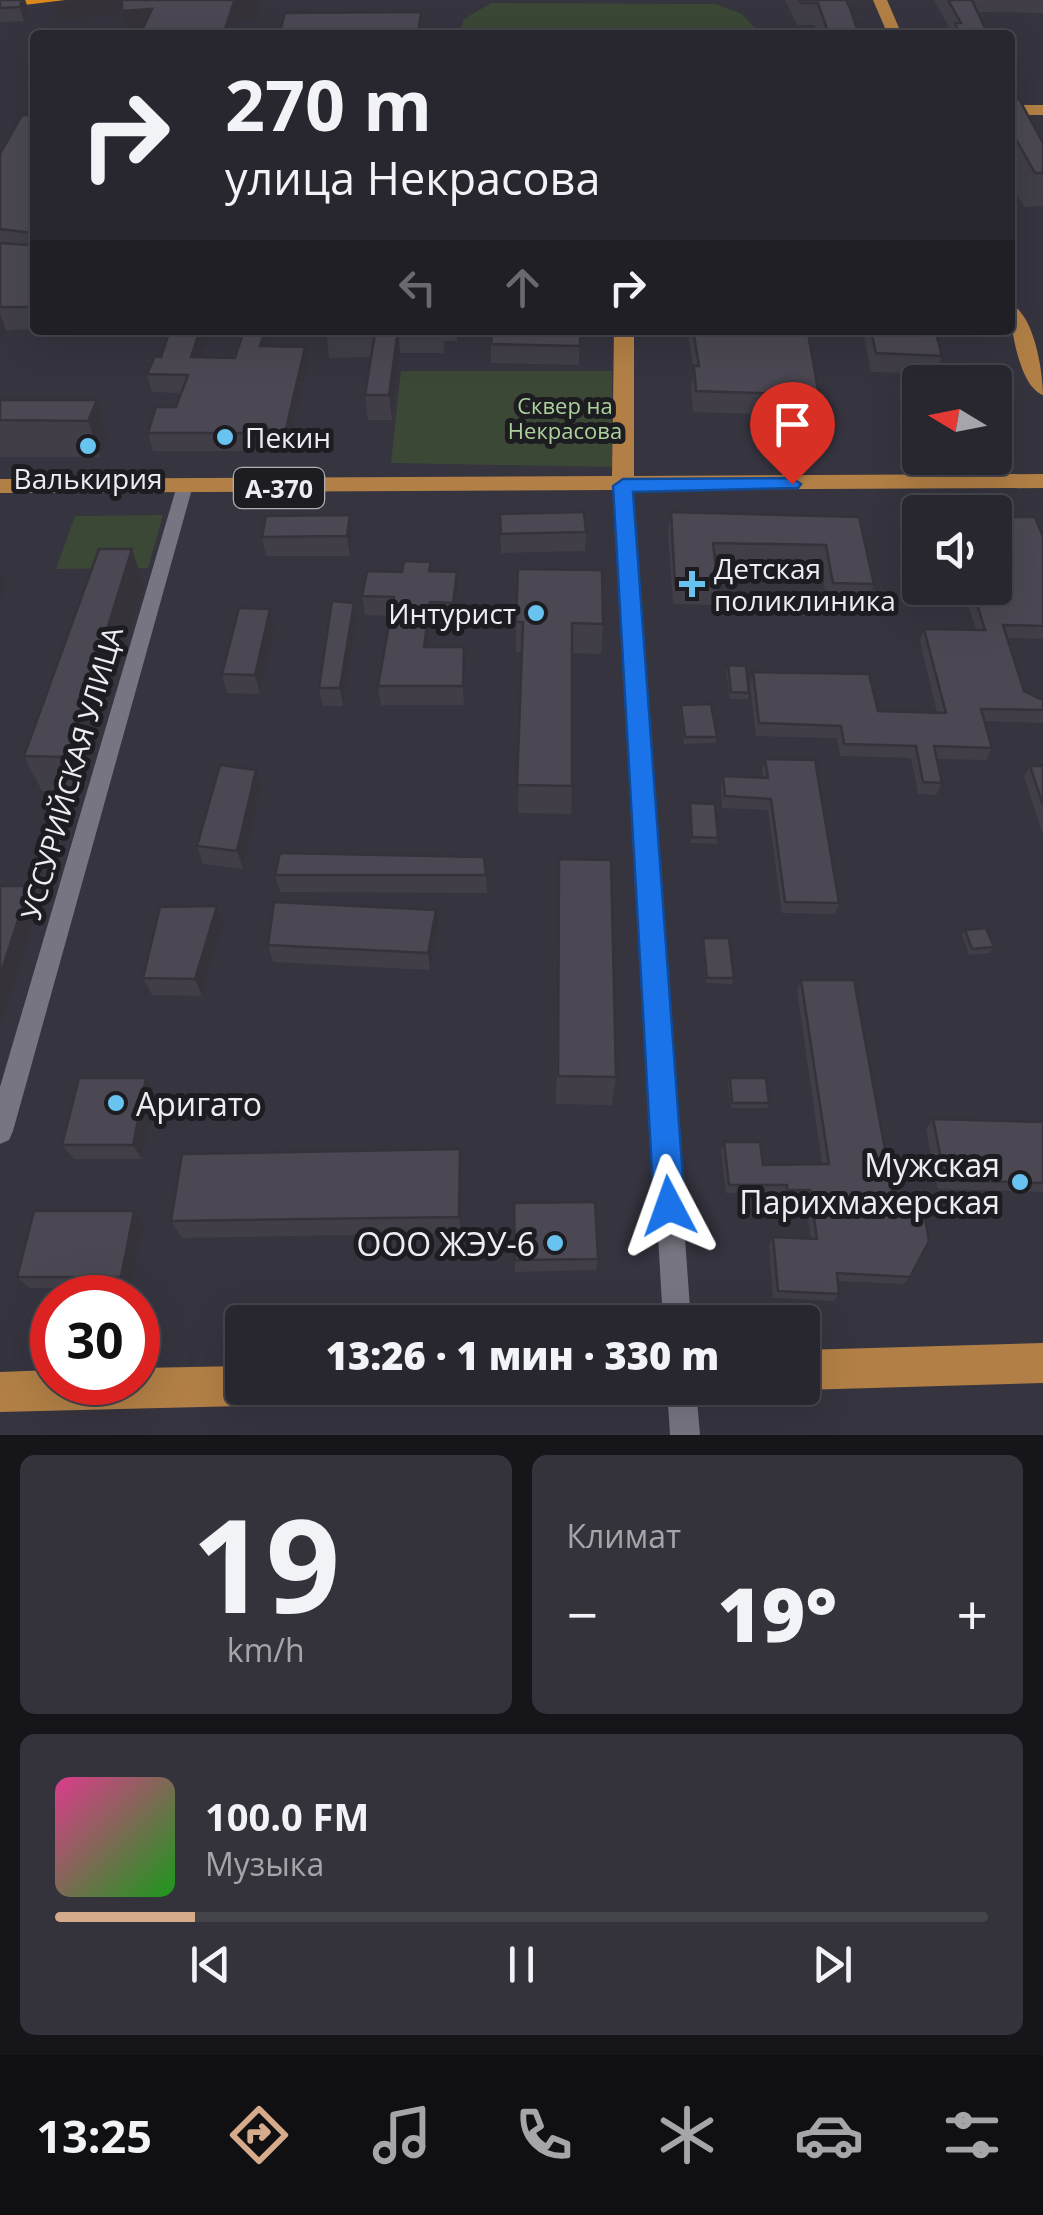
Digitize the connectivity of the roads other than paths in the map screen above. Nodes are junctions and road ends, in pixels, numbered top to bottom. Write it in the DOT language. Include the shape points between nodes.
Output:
graph roads {
  1 [pos="58,0"];
  2 [pos="880,0"];
  3 [pos="0,4"];
  4 [pos="894,30"];
  5 [pos="1015,110"];
  6 [pos="1043,110"];
  7 [pos="1015,322"];
  8 [pos="624,335"];
  9 [pos="1043,390"];
  10 [pos="1043,481"];
  11 [pos="0,486"];
  12 [pos="623,486"];
  13 [pos="184,488"];
  14 [pos="0,1131"];
  15 [pos="676,1305"];
  16 [pos="1043,1363"];
  17 [pos="820,1369"];
  18 [pos="225,1386"];
  19 [pos="0,1392"];
  20 [pos="683,1405"];
  21 [pos="685,1435"];
  1 -- 3 [label="highway"];
  2 -- 4 [label="main road"];
  5 -- 6 [label="main road"];
  7 -- 9 [label="main road"];
  8 -- 12 [label="main road"];
  10 -- 12 [label="main road, А-370"];
  11 -- 13 [label="main road, А-370"];
  12 -- 13 [label="main road, А-370"];
  12 -- 15 [label="street"];
  13 -- 14 [label="street, УССУРИЙСКАЯ УЛИЦА"];
  16 -- 17 [label="main road"];
  18 -- 19 [label="main road"];
  20 -- 21 [label="street"];
}
